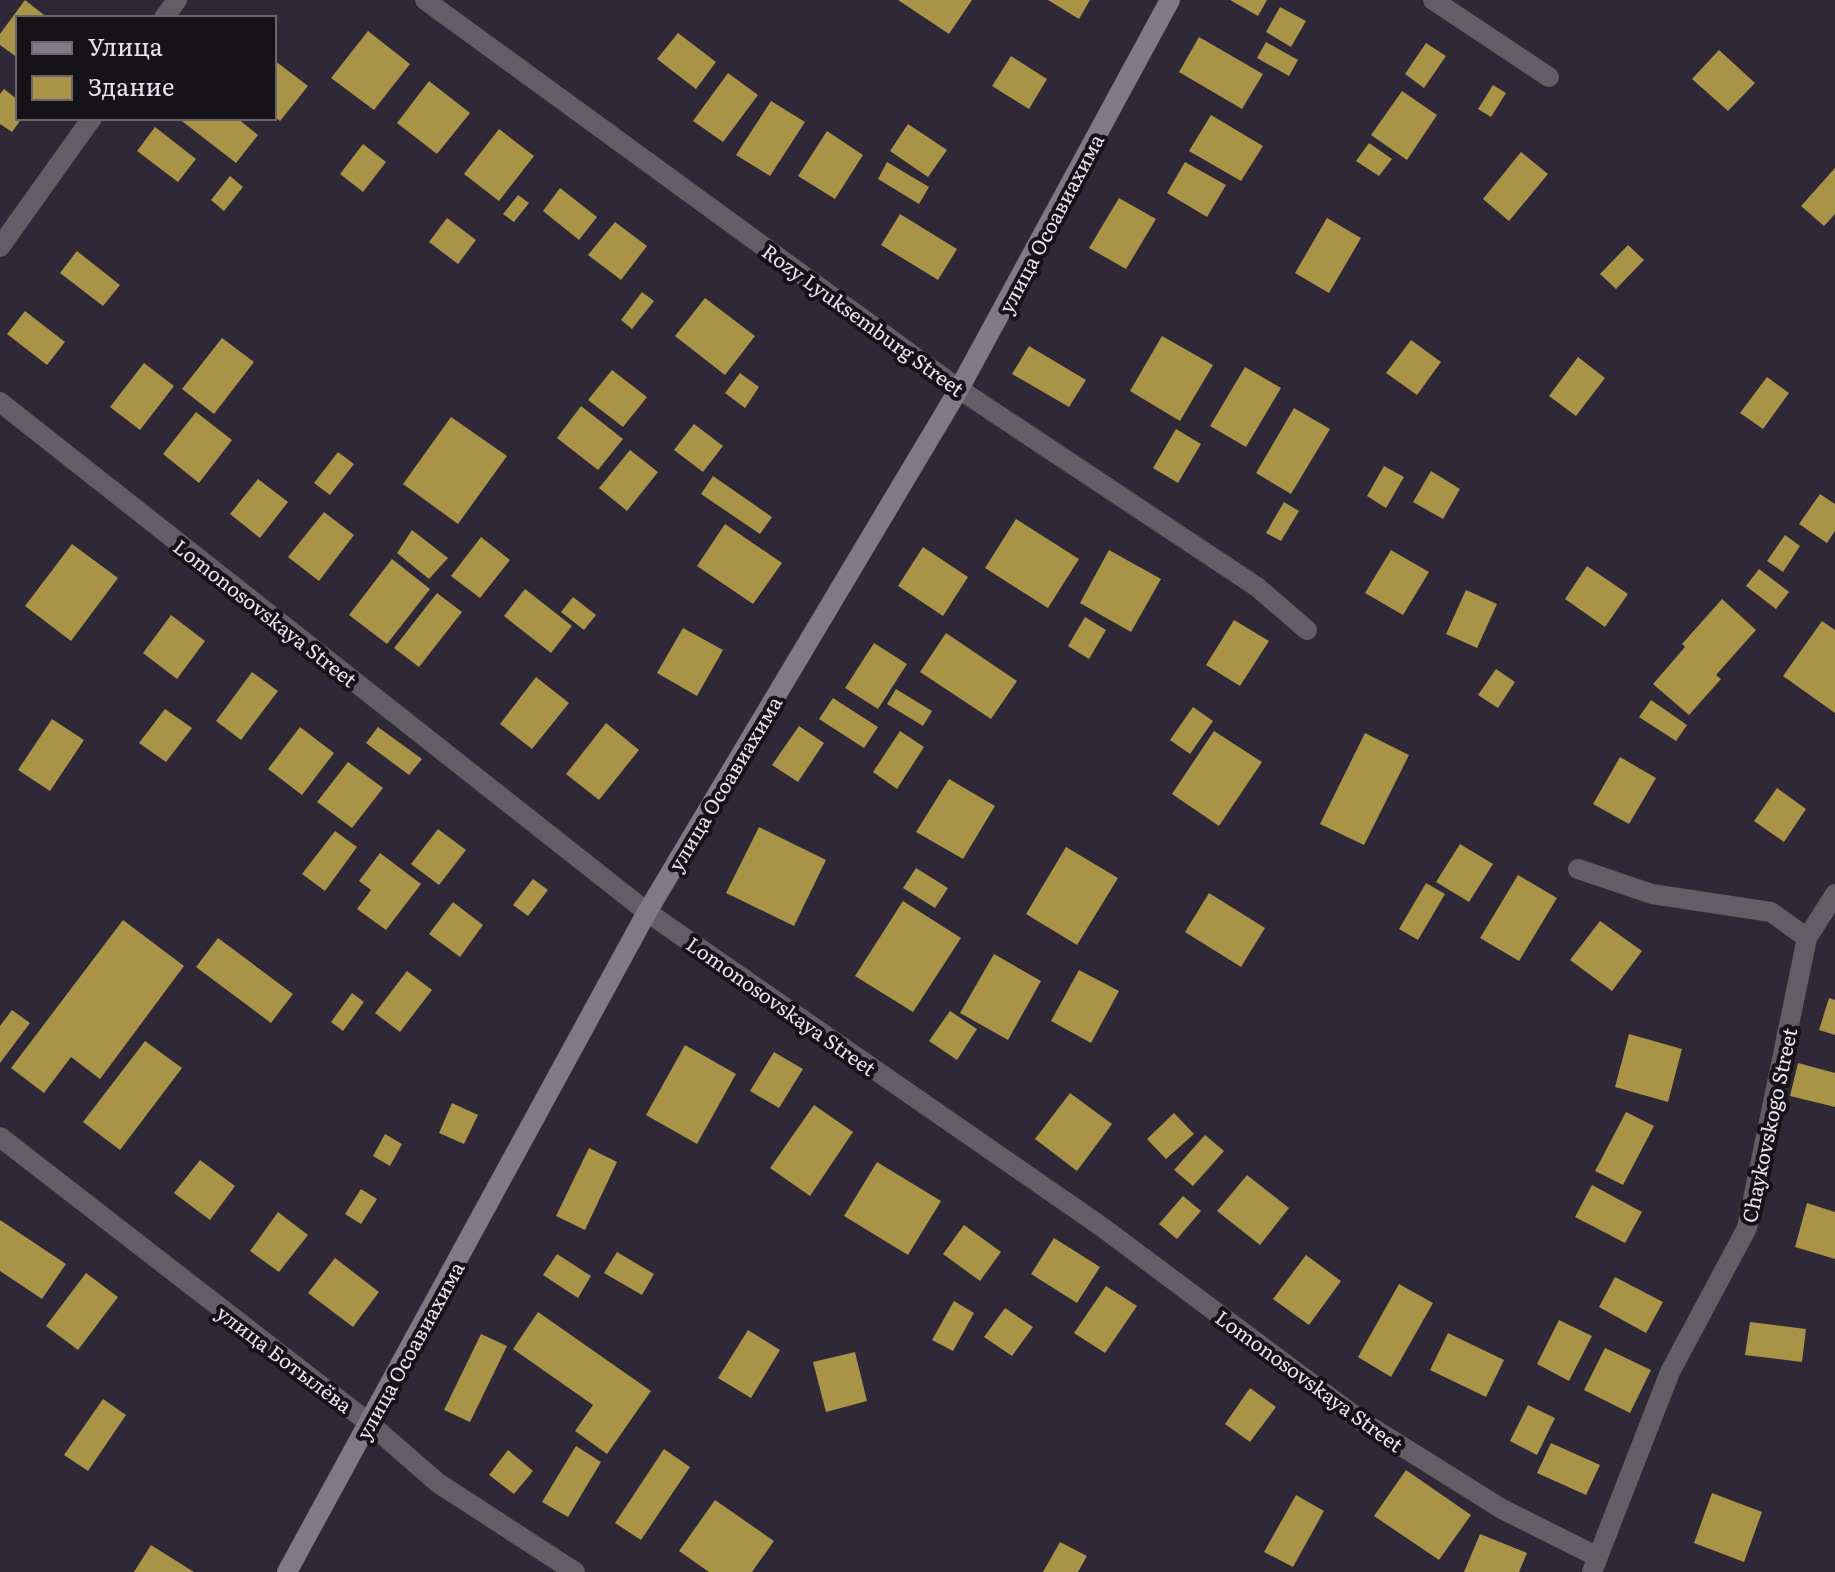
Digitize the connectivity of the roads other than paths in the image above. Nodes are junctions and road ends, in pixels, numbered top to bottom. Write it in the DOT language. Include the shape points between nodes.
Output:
graph roads {
  1 [pos="425,0"];
  2 [pos="1170,0"];
  3 [pos="1433,0"];
  4 [pos="1549,77"];
  5 [pos="91,120"];
  6 [pos="0,247"];
  7 [pos="959,389"];
  8 [pos="0,402"];
  9 [pos="1307,630"];
  10 [pos="1578,869"];
  11 [pos="1835,894"];
  12 [pos="647,912"];
  13 [pos="1807,938"];
  14 [pos="0,1137"];
  15 [pos="369,1423"];
  16 [pos="1595,1564"];
  17 [pos="287,1572"];
  18 [pos="575,1572"];
  1 -- 7 [label="street, Rozy Lyuksemburg Street"];
  2 -- 7 [label="street, улица Осоавиахима"];
  3 -- 4 [label="street"];
  5 -- 6 [label="street"];
  7 -- 9 [label="street, Rozy Lyuksemburg Street" via="1257,587"];
  7 -- 12 [label="street, улица Осоавиахима"];
  8 -- 12 [label="street, Lomonosovskaya Street"];
  10 -- 13 [label="street" via="1652,894 1771,912"];
  11 -- 13 [label="street, Chaykovskogo Street"];
  12 -- 15 [label="street, улица Осоавиахима"];
  12 -- 16 [label="street, Lomonosovskaya Street" via="1102,1227 1363,1422"];
  13 -- 16 [label="street, Chaykovskogo Street" via="1747,1228 1670,1372"];
  14 -- 15 [label="street, улица Ботылёва"];
  15 -- 17 [label="street, улица Осоавиахима"];
  15 -- 18 [label="street, улица Ботылёва" via="438,1483"];
}
